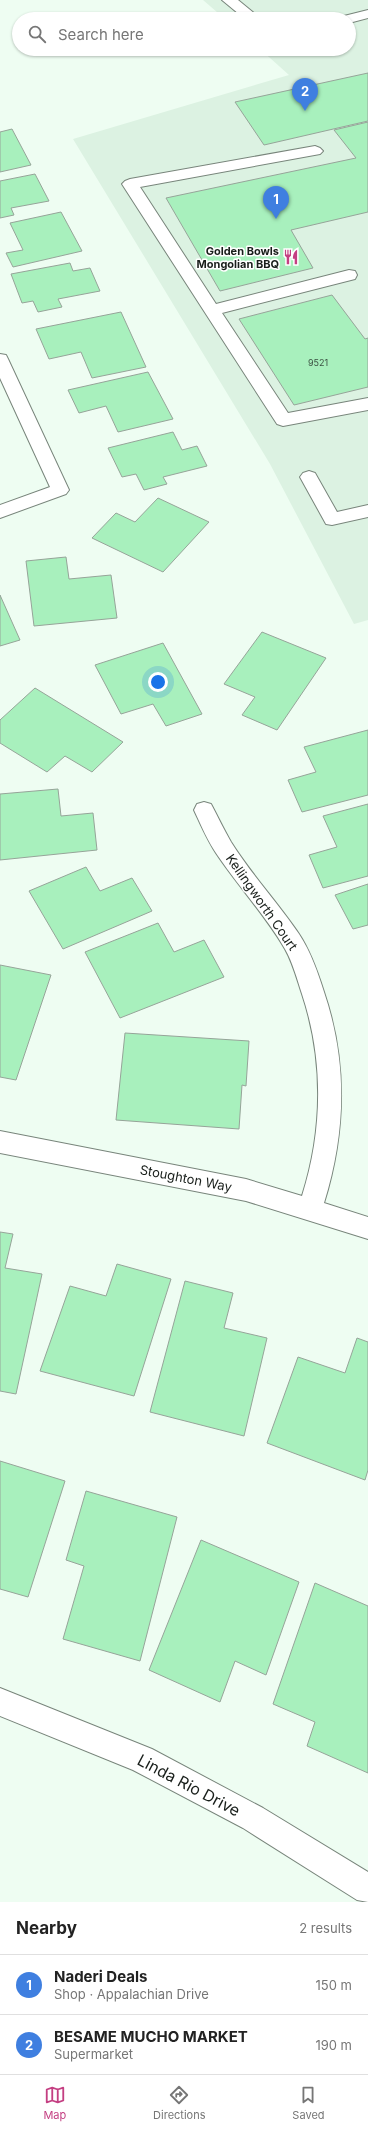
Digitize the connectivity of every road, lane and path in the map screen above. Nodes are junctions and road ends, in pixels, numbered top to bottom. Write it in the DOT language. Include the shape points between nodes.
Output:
graph roads {
  1 [pos="229,0"];
  2 [pos="245,12"];
  3 [pos="368,14"];
  4 [pos="356,17"];
  5 [pos="315,151"];
  6 [pos="350,275"];
  7 [pos="212,310"];
  8 [pos="0,359"];
  9 [pos="368,404"];
  10 [pos="310,477"];
  11 [pos="368,511"];
  12 [pos="0,512"];
  13 [pos="204,810"];
  14 [pos="0,1142"];
  15 [pos="310,1208"];
  16 [pos="368,1228"];
  17 [pos="0,1702"];
  18 [pos="368,1889"];
  1 -- 2 [label="street"];
  3 -- 4 [label="street"];
  5 -- 7 [label="street" via="130,184"];
  6 -- 7 [label="street"];
  7 -- 9 [label="street" via="283,420"];
  8 -- 12 [label="street" via="60,490"];
  10 -- 11 [label="street" via="332,519"];
  13 -- 15 [label="street, Kellingworth Court" via="224,848 292,942 305,968 323,1023 330,1067 330,1114 320,1177"];
  14 -- 15 [label="street, Stoughton Way" via="246,1190"];
  15 -- 16 [label="street, Stoughton Way"];
  17 -- 18 [label="street, Linda Rio Drive" via="142,1759 253,1818"];
}
